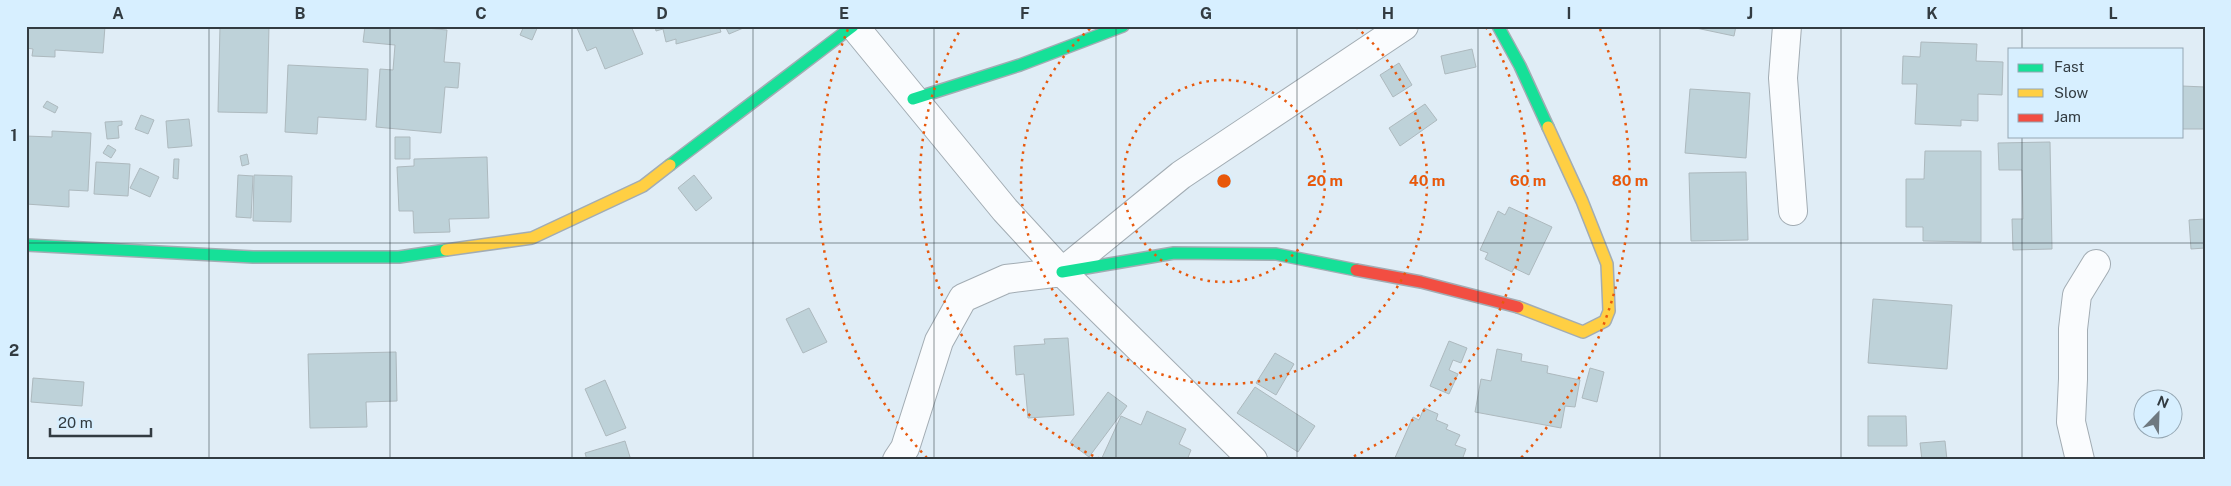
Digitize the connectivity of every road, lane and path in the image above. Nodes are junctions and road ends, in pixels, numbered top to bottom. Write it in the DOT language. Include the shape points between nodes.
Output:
graph roads {
  1 [pos="854,26"];
  2 [pos="1124,26"];
  3 [pos="1404,26"];
  4 [pos="1498,26"];
  5 [pos="1787,26"];
  6 [pos="914,99"];
  7 [pos="1793,211"];
  8 [pos="26,245"];
  9 [pos="2096,264"];
  10 [pos="1062,272"];
  11 [pos="897,460"];
  12 [pos="1253,460"];
  13 [pos="2080,460"];
  1 -- 6 [label="street"];
  1 -- 8 [label="street" via="643,186 532,238 399,257 253,257"];
  2 -- 6 [label="street" via="1020,65"];
  3 -- 10 [label="street" via="1181,175"];
  4 -- 10 [label="street" via="1520,66 1582,201 1606,264 1609,311 1605,321 1583,332 1507,303 1421,282 1276,254 1174,253"];
  5 -- 7 [label="street" via="1783,78"];
  6 -- 10 [label="street" via="1005,210"];
  9 -- 13 [label="street" via="2077,295 2073,329 2071,422"];
  10 -- 11 [label="street" via="1006,279 963,298 939,341 905,448"];
  10 -- 12 [label="street"];
}
